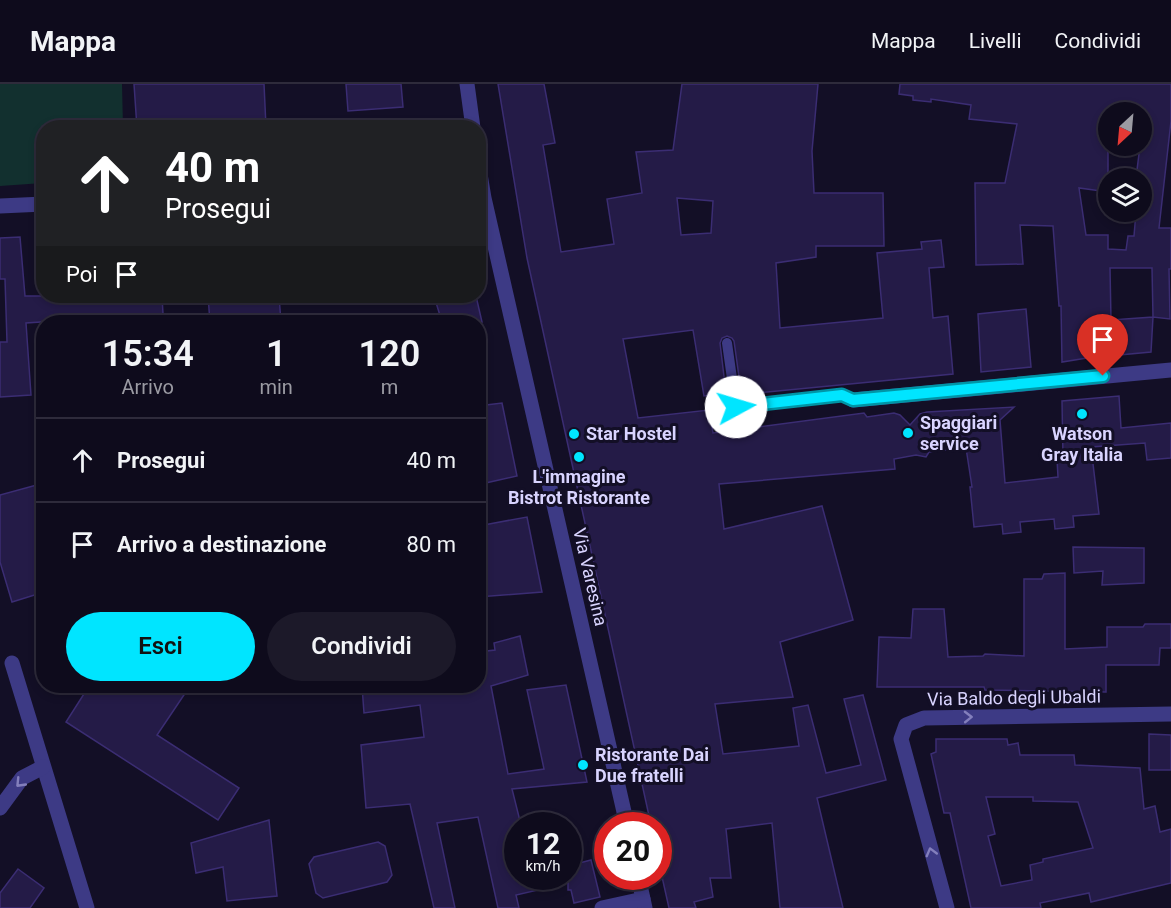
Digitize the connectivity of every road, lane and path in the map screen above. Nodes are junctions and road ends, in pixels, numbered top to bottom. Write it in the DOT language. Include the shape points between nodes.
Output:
graph roads {
  1 [pos="467,84"];
  2 [pos="472,120"];
  3 [pos="36,204"];
  4 [pos="486,204"];
  5 [pos="0,206"];
  6 [pos="727,343"];
  7 [pos="1171,370"];
  8 [pos="853,400"];
  9 [pos="12,663"];
  10 [pos="1171,714"];
  11 [pos="43,767"];
  12 [pos="0,808"];
  13 [pos="624,812"];
  14 [pos="644,903"];
  15 [pos="87,908"];
  16 [pos="602,908"];
  17 [pos="947,908"];
  1 -- 2 [label="street"];
  3 -- 5 [label="street"];
  4 -- 13 [label="street, Via Varesina"];
  6 -- 8 [label="lane" via="736,407 842,395"];
  7 -- 8 [label="street"];
  9 -- 11 [label="street"];
  17 -- 10 [label="street, Via Baldo degli Ubaldi, one-way" via="901,739 906,725 924,718"];
  11 -- 12 [label="street, one-way" via="22,778"];
  11 -- 15 [label="street"];
  14 -- 16 [label="street"];
}
